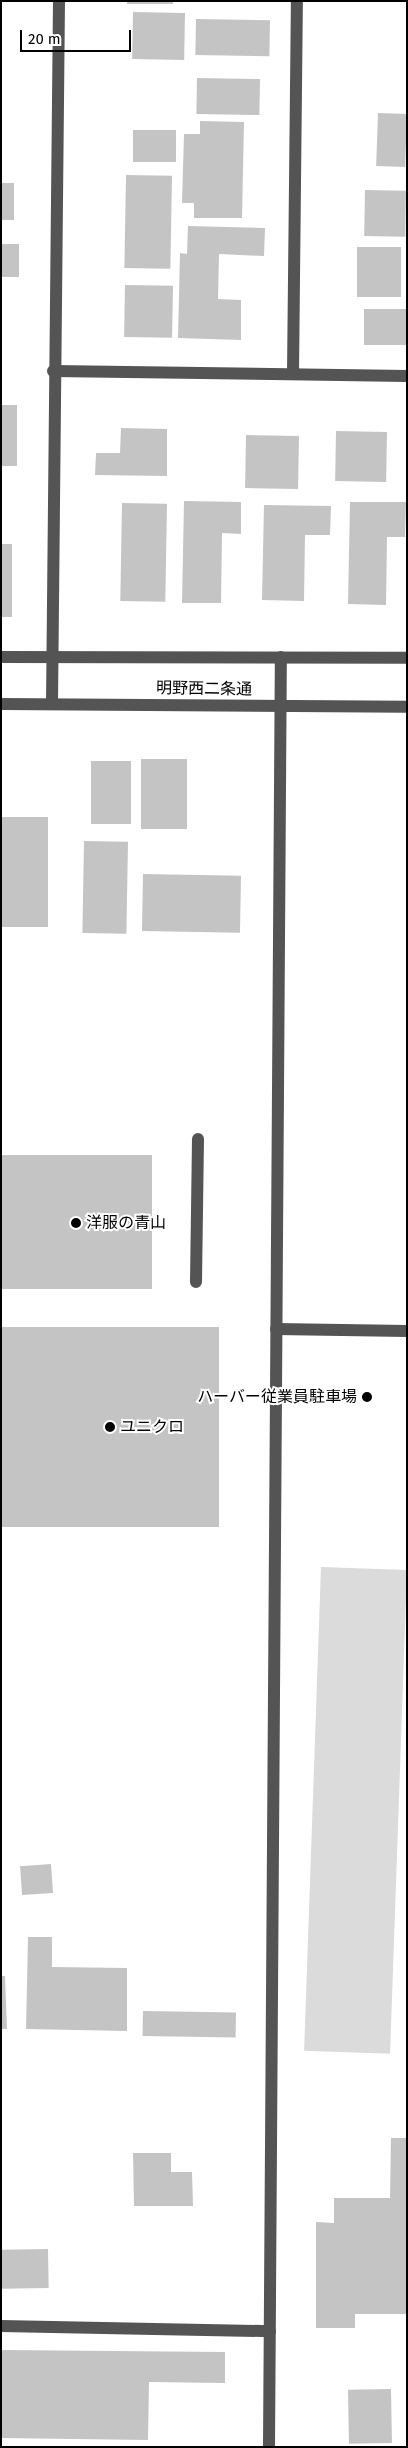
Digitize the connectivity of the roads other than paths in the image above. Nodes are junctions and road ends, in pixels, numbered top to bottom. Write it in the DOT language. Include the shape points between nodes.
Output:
graph roads {
  1 [pos="59,1"];
  2 [pos="297,1"];
  3 [pos="53,372"];
  4 [pos="293,374"];
  5 [pos="407,376"];
  6 [pos="1,657"];
  7 [pos="52,657"];
  8 [pos="281,657"];
  9 [pos="407,658"];
  10 [pos="1,704"];
  11 [pos="52,704"];
  12 [pos="280,706"];
  13 [pos="407,707"];
  14 [pos="198,1139"];
  15 [pos="196,1282"];
  16 [pos="276,1328"];
  17 [pos="407,1331"];
  18 [pos="1,2326"];
  19 [pos="270,2331"];
  20 [pos="269,2447"];
  1 -- 3 [label="street"];
  2 -- 4 [label="street"];
  3 -- 4 [label="street"];
  3 -- 7 [label="street"];
  4 -- 5 [label="street"];
  6 -- 7 [label="street, 明野西二条通"];
  7 -- 8 [label="street, 明野西二条通"];
  7 -- 11 [label="street"];
  8 -- 9 [label="street, 明野西二条通"];
  8 -- 12 [label="street"];
  10 -- 11 [label="street, 明野西二条通"];
  11 -- 12 [label="street, 明野西二条通"];
  12 -- 13 [label="street, 明野西二条通"];
  12 -- 16 [label="street"];
  14 -- 15 [label="street"];
  16 -- 17 [label="street"];
  16 -- 19 [label="street"];
  18 -- 19 [label="street"];
  19 -- 20 [label="street"];
}
